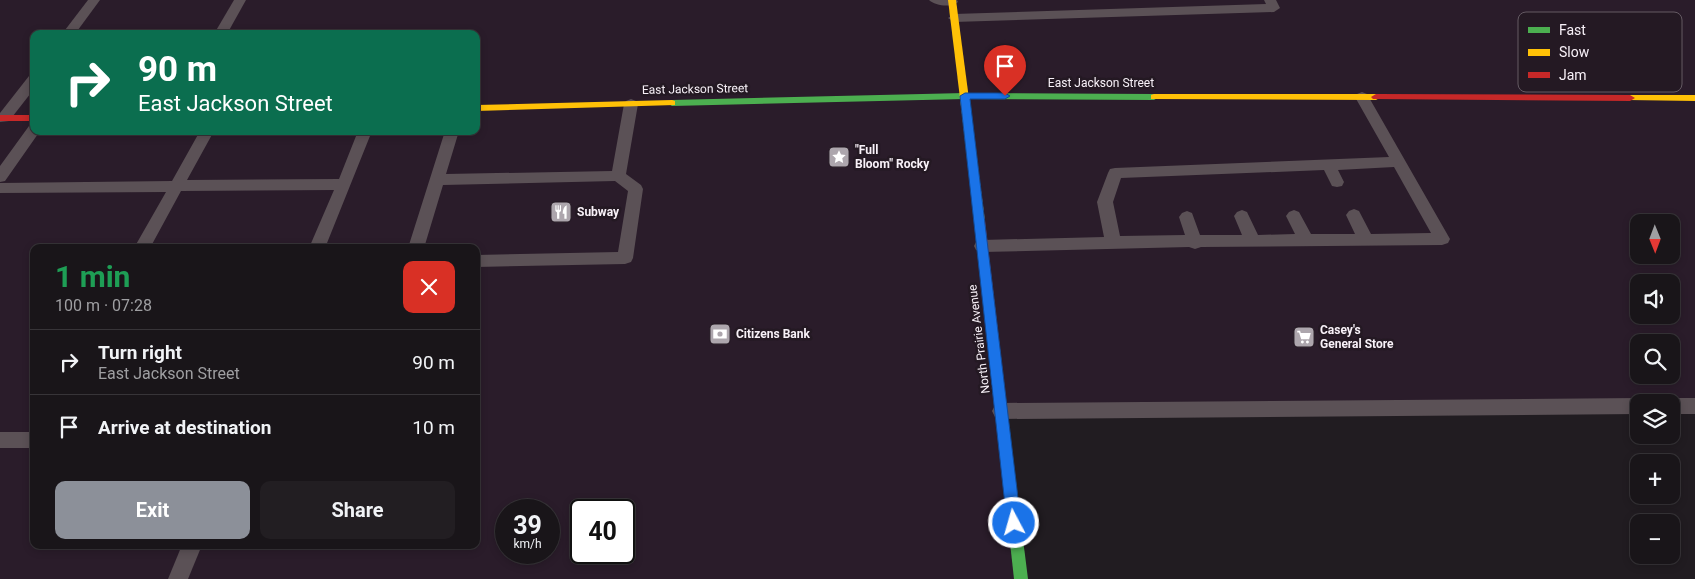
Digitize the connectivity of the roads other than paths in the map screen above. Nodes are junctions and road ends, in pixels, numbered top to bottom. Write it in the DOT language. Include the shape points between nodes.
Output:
graph roads {
  1 [pos="94,0"];
  2 [pos="240,0"];
  3 [pos="935,0"];
  4 [pos="1270,0"];
  5 [pos="952,1"];
  6 [pos="954,18"];
  7 [pos="71,30"];
  8 [pos="222,30"];
  9 [pos="30,84"];
  10 [pos="965,96"];
  11 [pos="1362,97"];
  12 [pos="1695,98"];
  13 [pos="631,104"];
  14 [pos="480,108"];
  15 [pos="2,118"];
  16 [pos="30,118"];
  17 [pos="30,135"];
  18 [pos="205,135"];
  19 [pos="363,135"];
  20 [pos="451,135"];
  21 [pos="1399,162"];
  22 [pos="1329,165"];
  23 [pos="1270,167"];
  24 [pos="618,176"];
  25 [pos="0,177"];
  26 [pos="437,180"];
  27 [pos="1278,182"];
  28 [pos="1337,182"];
  29 [pos="344,184"];
  30 [pos="0,188"];
  31 [pos="176,188"];
  32 [pos="1354,215"];
  33 [pos="1242,216"];
  34 [pos="1294,216"];
  35 [pos="1187,217"];
  36 [pos="1366,240"];
  37 [pos="1113,241"];
  38 [pos="1306,241"];
  39 [pos="1195,242"];
  40 [pos="1252,242"];
  41 [pos="144,244"];
  42 [pos="319,244"];
  43 [pos="417,244"];
  44 [pos="982,246"];
  45 [pos="480,261"];
  46 [pos="1630,406"];
  47 [pos="1680,406"];
  48 [pos="1695,406"];
  49 [pos="1001,411"];
  50 [pos="0,440"];
  51 [pos="30,440"];
  52 [pos="190,549"];
  53 [pos="178,579"];
  54 [pos="1021,579"];
  1 -- 7 [label="lane"];
  2 -- 8 [label="lane"];
  3 -- 5 [label="lane"];
  4 -- 6 [label="lane" via="1274,8"];
  5 -- 6 [label="main road, North Prairie Avenue"];
  6 -- 10 [label="main road, North Prairie Avenue"];
  9 -- 15 [label="lane"];
  10 -- 11 [label="main road, East Jackson Street"];
  10 -- 13 [label="main road, East Jackson Street"];
  10 -- 44 [label="main road, North Prairie Avenue"];
  11 -- 12 [label="main road, East Jackson Street"];
  11 -- 21 [label="lane"];
  13 -- 14 [label="main road, East Jackson Street"];
  13 -- 24 [label="lane"];
  15 -- 16 [label="main road"];
  17 -- 25 [label="lane"];
  18 -- 31 [label="lane"];
  19 -- 29 [label="lane"];
  20 -- 26 [label="lane"];
  21 -- 22 [label="lane"];
  21 -- 36 [label="lane" via="1442,239"];
  22 -- 23 [label="lane"];
  22 -- 28 [label="lane"];
  23 -- 27 [label="lane"];
  23 -- 37 [label="lane" via="1225,176 1115,173 1105,202"];
  24 -- 26 [label="lane"];
  24 -- 45 [label="lane" via="636,189 624,258"];
  26 -- 43 [label="lane"];
  29 -- 31 [label="lane"];
  29 -- 42 [label="lane"];
  30 -- 31 [label="lane"];
  31 -- 41 [label="lane"];
  32 -- 36 [label="lane"];
  33 -- 40 [label="lane"];
  34 -- 38 [label="lane"];
  35 -- 39 [label="lane"];
  36 -- 38 [label="lane"];
  37 -- 39 [label="lane"];
  37 -- 44 [label="lane"];
  38 -- 40 [label="lane"];
  39 -- 40 [label="lane"];
  44 -- 49 [label="main road, North Prairie Avenue"];
  46 -- 49 [label="lane"];
  47 -- 48 [label="lane"];
  49 -- 54 [label="main road, North Prairie Avenue"];
  50 -- 51 [label="lane"];
  52 -- 53 [label="lane"];
}
